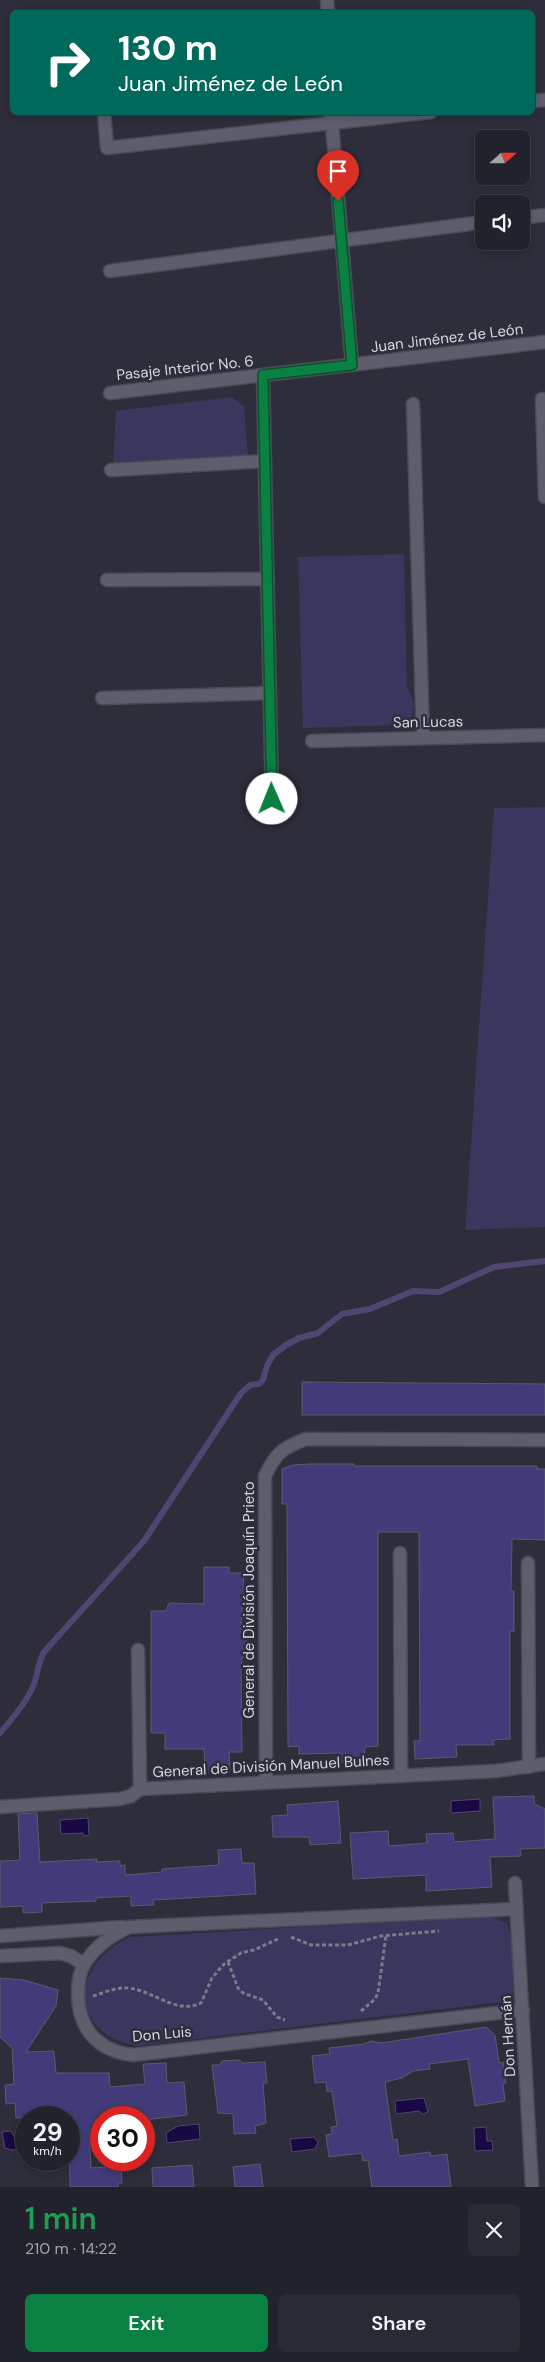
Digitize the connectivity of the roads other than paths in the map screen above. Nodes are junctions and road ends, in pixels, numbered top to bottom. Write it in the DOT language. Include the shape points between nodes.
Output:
graph roads {
  1 [pos="104,115"];
  2 [pos="382,115"];
  3 [pos="331,118"];
  4 [pos="545,215"];
  5 [pos="530,217"];
  6 [pos="475,223"];
  7 [pos="341,240"];
  8 [pos="110,271"];
  9 [pos="545,342"];
  10 [pos="352,365"];
  11 [pos="263,375"];
  12 [pos="110,392"];
  13 [pos="542,399"];
  14 [pos="413,404"];
  15 [pos="265,461"];
  16 [pos="111,470"];
  17 [pos="545,496"];
  18 [pos="268,579"];
  19 [pos="107,580"];
  20 [pos="270,692"];
  21 [pos="102,698"];
  22 [pos="545,735"];
  23 [pos="423,738"];
  24 [pos="312,741"];
  25 [pos="272,799"];
  26 [pos="545,1440"];
  27 [pos="400,1553"];
  28 [pos="528,1562"];
  29 [pos="138,1650"];
  30 [pos="545,1764"];
  31 [pos="529,1767"];
  32 [pos="401,1775"];
  33 [pos="266,1782"];
  34 [pos="140,1790"];
  35 [pos="0,1807"];
  36 [pos="515,1883"];
  37 [pos="516,1909"];
  38 [pos="129,1927"];
  39 [pos="63,1931"];
  40 [pos="0,1936"];
  41 [pos="44,1953"];
  42 [pos="0,1956"];
  43 [pos="84,1965"];
  44 [pos="523,2010"];
  45 [pos="532,2187"];
  1 -- 3 [label="street" via="107,148"];
  2 -- 3 [label="street"];
  3 -- 7 [label="street"];
  4 -- 5 [label="street"];
  6 -- 7 [label="street"];
  7 -- 8 [label="street"];
  7 -- 10 [label="street"];
  9 -- 10 [label="street, Juan Jiménez de León"];
  10 -- 11 [label="street, Juan Jiménez de León"];
  11 -- 12 [label="street, Pasaje Interior No. 6"];
  11 -- 15 [label="street"];
  13 -- 17 [label="street"];
  14 -- 23 [label="street"];
  15 -- 16 [label="street"];
  15 -- 18 [label="street"];
  18 -- 19 [label="street"];
  18 -- 20 [label="street"];
  20 -- 21 [label="street"];
  20 -- 25 [label="street"];
  22 -- 23 [label="street, San Lucas"];
  23 -- 24 [label="street, San Lucas"];
  26 -- 33 [label="street, General de División Joaquín Prieto" via="306,1439 274,1456 264,1476"];
  27 -- 32 [label="street"];
  28 -- 31 [label="street"];
  29 -- 34 [label="street"];
  30 -- 31 [label="street, General de División Manuel Bulnes"];
  31 -- 32 [label="street, General de División Manuel Bulnes"];
  32 -- 33 [label="street, General de División Manuel Bulnes"];
  33 -- 34 [label="street, General de División Manuel Bulnes"];
  34 -- 35 [label="street, General de División Manuel Bulnes" via="120,1799"];
  36 -- 37 [label="street, Don Hernán"];
  37 -- 38 [label="street, Don Luis"];
  37 -- 44 [label="street, Don Hernán"];
  38 -- 39 [label="street"];
  38 -- 43 [label="street, Don Luis" via="97,1946"];
  39 -- 40 [label="street"];
  39 -- 41 [label="street"];
  41 -- 42 [label="street"];
  41 -- 43 [label="street" via="70,1956"];
  43 -- 44 [label="street, Don Luis" via="78,1980 78,1996 85,2028 110,2050 133,2054"];
  44 -- 45 [label="street, Don Hernán"];
}
